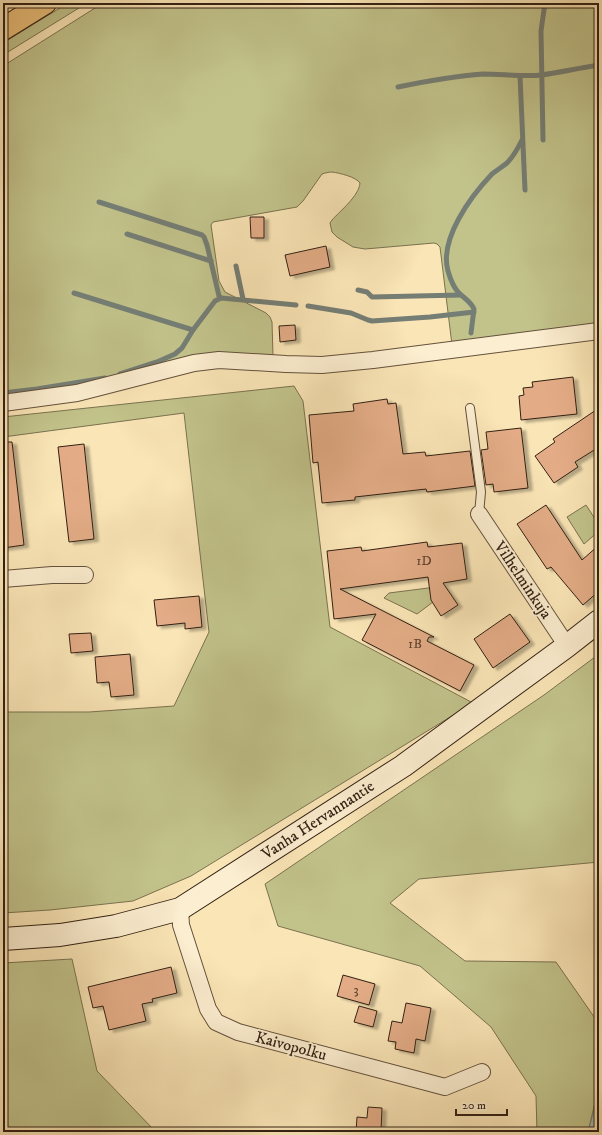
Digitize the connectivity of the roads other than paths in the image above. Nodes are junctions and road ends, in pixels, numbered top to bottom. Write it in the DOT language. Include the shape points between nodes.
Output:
graph roads {
  1 [pos="45,3"];
  2 [pos="3,29"];
  3 [pos="599,331"];
  4 [pos="3,403"];
  5 [pos="470,408"];
  6 [pos="479,514"];
  7 [pos="84,575"];
  8 [pos="3,579"];
  9 [pos="599,622"];
  10 [pos="567,646"];
  11 [pos="180,909"];
  12 [pos="3,939"];
  13 [pos="482,1072"];
  1 -- 2 [label="main road"];
  3 -- 4 [label="street" via="322,365 219,360 200,362 77,393"];
  5 -- 6 [label="lane" via="481,492"];
  6 -- 10 [label="street, Vilhelminkuja"];
  7 -- 8 [label="street"];
  9 -- 10 [label="street, Vanha Hervannantie"];
  10 -- 11 [label="street, Vanha Hervannantie" via="403,766"];
  11 -- 12 [label="street, Vanha Hervannantie" via="116,926 60,935"];
  11 -- 13 [label="street, Kaivopolku" via="181,924 208,1009 216,1022 238,1032 445,1087"];
}
